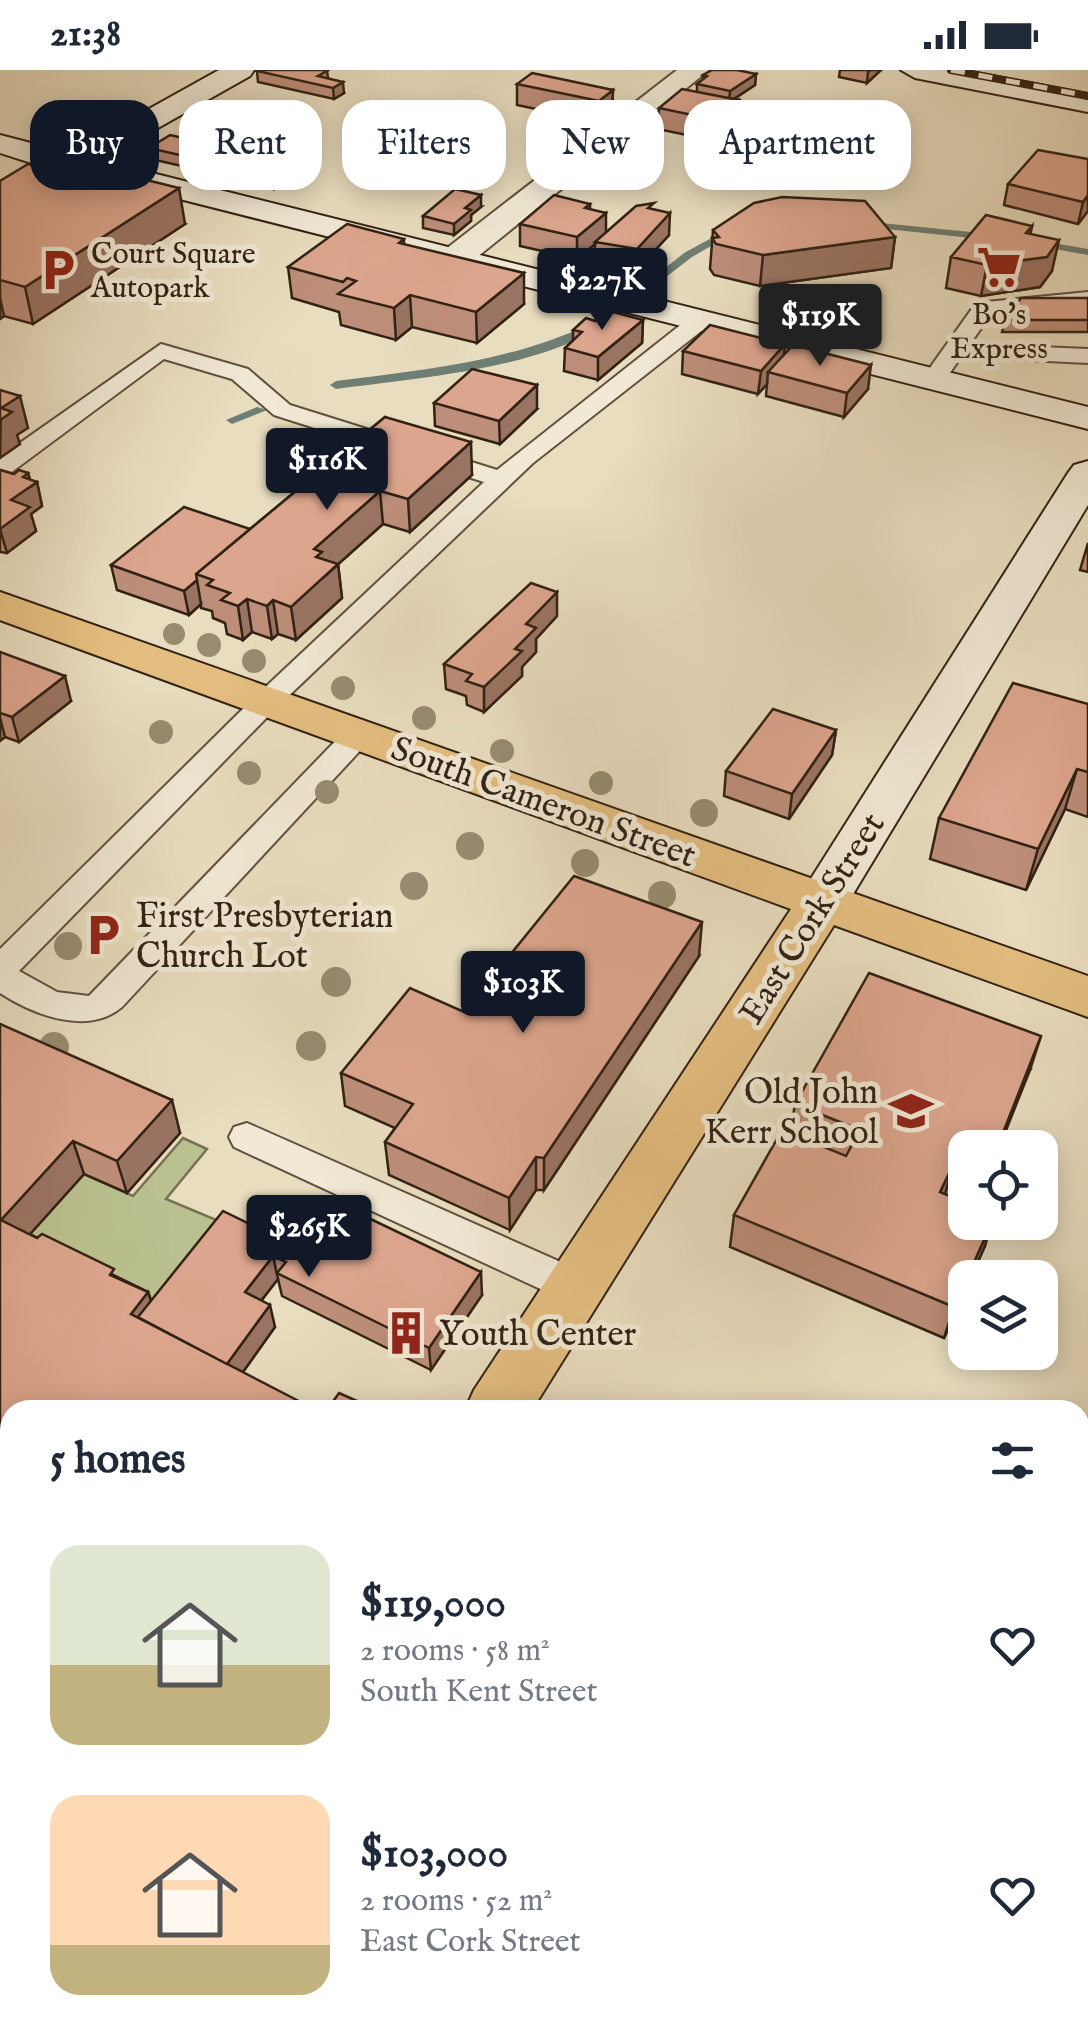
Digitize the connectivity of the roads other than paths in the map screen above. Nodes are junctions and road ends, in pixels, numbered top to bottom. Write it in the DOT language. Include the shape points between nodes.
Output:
graph roads {
  1 [pos="240,70"];
  2 [pos="695,70"];
  3 [pos="915,70"];
  4 [pos="1010,70"];
  5 [pos="1088,85"];
  6 [pos="1088,103"];
  7 [pos="159,115"];
  8 [pos="0,144"];
  9 [pos="30,152"];
  10 [pos="30,170"];
  11 [pos="4,180"];
  12 [pos="130,190"];
  13 [pos="454,259"];
  14 [pos="1066,319"];
  15 [pos="701,320"];
  16 [pos="955,350"];
  17 [pos="1088,356"];
  18 [pos="934,379"];
  19 [pos="1088,418"];
  20 [pos="0,470"];
  21 [pos="1088,473"];
  22 [pos="502,480"];
  23 [pos="0,605"];
  24 [pos="267,701"];
  25 [pos="359,734"];
  26 [pos="823,901"];
  27 [pos="1088,997"];
  28 [pos="247,1137"];
  29 [pos="576,1287"];
  30 [pos="503,1400"];
  1 -- 7 [label="street"];
  2 -- 13 [label="street"];
  3 -- 6 [label="street"];
  4 -- 5 [label="street"];
  8 -- 9 [label="street"];
  10 -- 11 [label="street"];
  12 -- 13 [label="street"];
  13 -- 15 [label="street"];
  14 -- 16 [label="lane" via="1013,342"];
  14 -- 16 [label="lane" via="1032,306 984,308"];
  14 -- 17 [label="lane"];
  15 -- 18 [label="street"];
  15 -- 22 [label="lane"];
  16 -- 18 [label="lane"];
  18 -- 19 [label="street"];
  20 -- 22 [label="lane" via="161,351 240,374 282,410"];
  21 -- 26 [label="street, East Cork Street"];
  22 -- 24 [label="lane"];
  23 -- 24 [label="main road, South Cameron Street"];
  24 -- 25 [label="main road, South Cameron Street"];
  24 -- 25 [label="lane" via="2,967 8,984 74,1008 104,1002"];
  25 -- 26 [label="main road, South Cameron Street"];
  26 -- 27 [label="main road, South Cameron Street"];
  26 -- 29 [label="main road, East Cork Street"];
  28 -- 29 [label="lane"];
  29 -- 30 [label="main road, East Cork Street"];
}
